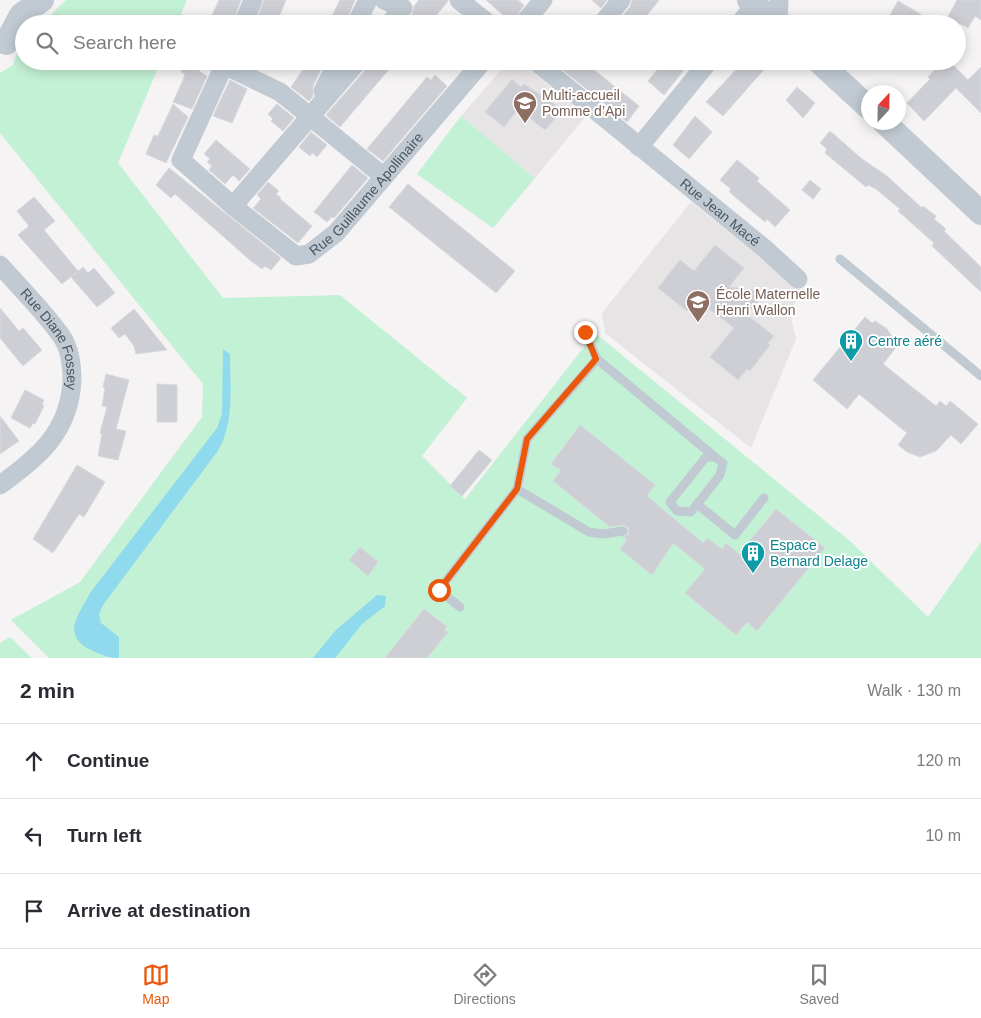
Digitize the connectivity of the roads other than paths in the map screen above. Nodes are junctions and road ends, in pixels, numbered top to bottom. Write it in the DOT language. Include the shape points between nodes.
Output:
graph roads {
  1 [pos="42,0"];
  2 [pos="253,0"];
  3 [pos="368,0"];
  4 [pos="384,0"];
  5 [pos="459,0"];
  6 [pos="543,0"];
  7 [pos="621,0"];
  8 [pos="779,0"];
  9 [pos="752,2"];
  10 [pos="24,15"];
  11 [pos="247,15"];
  12 [pos="360,15"];
  13 [pos="397,15"];
  14 [pos="478,15"];
  15 [pos="530,15"];
  16 [pos="609,15"];
  17 [pos="745,15"];
  18 [pos="767,15"];
  19 [pos="778,15"];
  20 [pos="15,23"];
  21 [pos="5,31"];
  22 [pos="222,70"];
  23 [pos="238,70"];
  24 [pos="334,70"];
  25 [pos="350,70"];
  26 [pos="475,70"];
  27 [pos="546,70"];
  28 [pos="702,70"];
  29 [pos="828,70"];
  30 [pos="861,101"];
  31 [pos="311,117"];
  32 [pos="893,130"];
  33 [pos="639,147"];
  34 [pos="383,176"];
  35 [pos="233,206"];
  36 [pos="981,213"];
  37 [pos="840,259"];
  38 [pos="0,265"];
  39 [pos="798,279"];
  40 [pos="585,332"];
  41 [pos="596,359"];
  42 [pos="981,376"];
  43 [pos="715,456"];
  44 [pos="0,486"];
  45 [pos="517,489"];
  46 [pos="764,498"];
  47 [pos="697,504"];
  48 [pos="623,531"];
  49 [pos="460,607"];
  1 -- 10 [label="street"];
  2 -- 11 [label="street"];
  3 -- 12 [label="street"];
  4 -- 13 [label="street" via="403,8"];
  5 -- 14 [label="street"];
  6 -- 15 [label="street"];
  7 -- 16 [label="street"];
  8 -- 19 [label="street"];
  9 -- 17 [label="street"];
  9 -- 18 [label="street"];
  20 -- 21 [label="street"];
  22 -- 35 [label="street, Rue Guillaume Apollinaire" via="181,160"];
  23 -- 31 [label="street" via="280,92"];
  24 -- 31 [label="street"];
  25 -- 31 [label="street"];
  26 -- 34 [label="street, Rue Guillaume Apollinaire"];
  27 -- 33 [label="street, Rue Jean Macé"];
  28 -- 33 [label="street"];
  29 -- 30 [label="street"];
  31 -- 34 [label="street"];
  31 -- 35 [label="street"];
  32 -- 36 [label="street"];
  33 -- 39 [label="street, Rue Jean Macé"];
  34 -- 35 [label="street, Rue Guillaume Apollinaire" via="336,233 309,254 296,256"];
  37 -- 42 [label="lane"];
  38 -- 44 [label="street, Rue Diane Fossey" via="64,339 72,362 66,416 52,441"];
  40 -- 41 [label="lane"];
  41 -- 43 [label="lane"];
  41 -- 45 [label="lane" via="527,439"];
  43 -- 47 [label="lane" via="723,463 720,475"];
  43 -- 47 [label="lane" via="706,457 670,502 677,511 691,512"];
  45 -- 48 [label="lane" via="589,532"];
  45 -- 49 [label="lane" via="439,590"];
  46 -- 47 [label="lane" via="735,535"];
}
